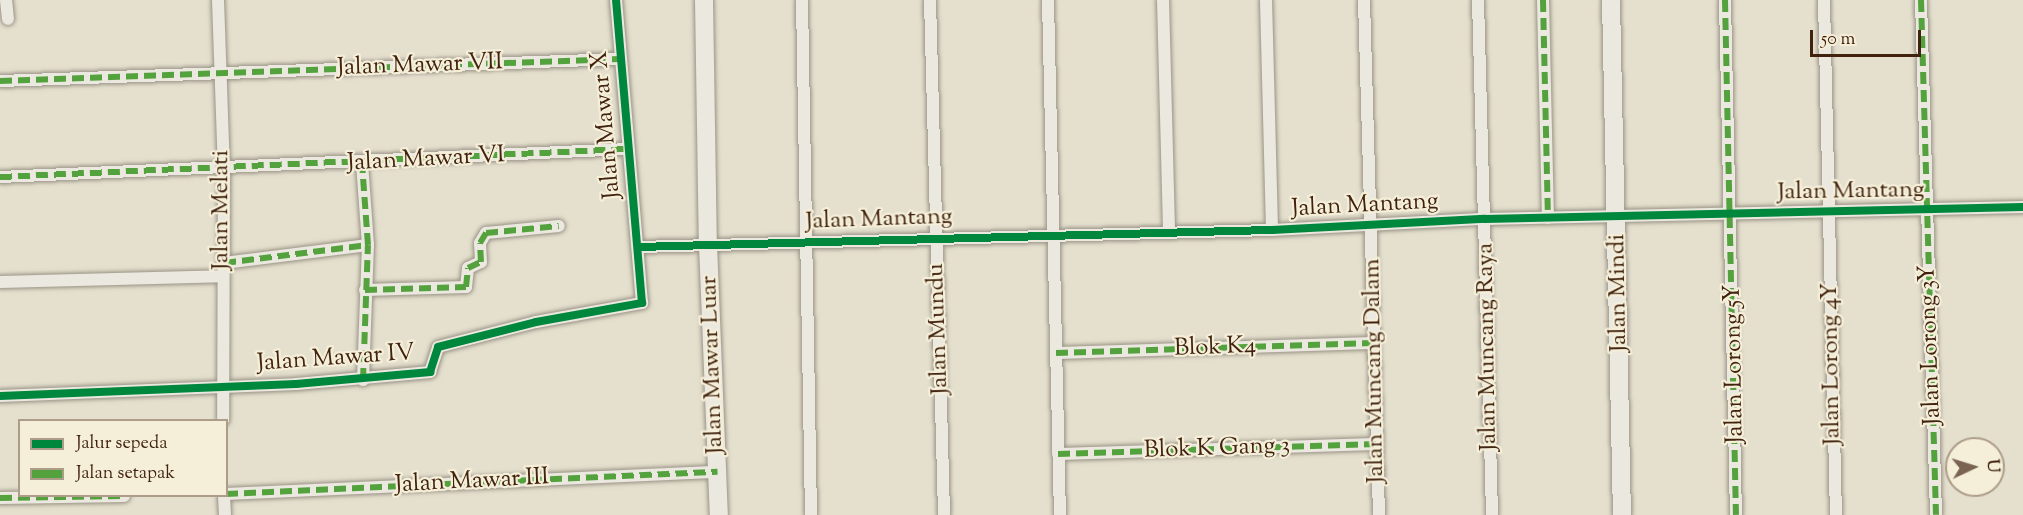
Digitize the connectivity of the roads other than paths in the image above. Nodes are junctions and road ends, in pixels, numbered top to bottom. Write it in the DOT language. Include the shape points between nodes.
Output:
graph roads {
  1 [pos="6,0"];
  2 [pos="218,0"];
  3 [pos="616,0"];
  4 [pos="704,0"];
  5 [pos="802,0"];
  6 [pos="930,0"];
  7 [pos="1048,0"];
  8 [pos="1163,0"];
  9 [pos="1266,0"];
  10 [pos="1364,0"];
  11 [pos="1478,0"];
  12 [pos="1543,0"];
  13 [pos="1611,0"];
  14 [pos="1725,0"];
  15 [pos="1824,0"];
  16 [pos="1922,0"];
  17 [pos="8,19"];
  18 [pos="620,60"];
  19 [pos="220,74"];
  20 [pos="0,81"];
  21 [pos="628,149"];
  22 [pos="362,164"];
  23 [pos="224,169"];
  24 [pos="0,177"];
  25 [pos="2023,207"];
  26 [pos="1926,211"];
  27 [pos="1828,212"];
  28 [pos="1732,213"];
  29 [pos="1618,217"];
  30 [pos="1548,218"];
  31 [pos="1485,219"];
  32 [pos="559,226"];
  33 [pos="1372,226"];
  34 [pos="1272,230"];
  35 [pos="1169,232"];
  36 [pos="1053,235"];
  37 [pos="936,238"];
  38 [pos="807,242"];
  39 [pos="708,244"];
  40 [pos="368,245"];
  41 [pos="638,247"];
  42 [pos="223,269"];
  43 [pos="0,282"];
  44 [pos="365,290"];
  45 [pos="642,303"];
  46 [pos="1373,343"];
  47 [pos="1056,353"];
  48 [pos="363,380"];
  49 [pos="223,386"];
  50 [pos="0,396"];
  51 [pos="223,419"];
  52 [pos="1377,444"];
  53 [pos="1058,454"];
  54 [pos="718,472"];
  55 [pos="228,495"];
  56 [pos="41,497"];
  57 [pos="225,497"];
  58 [pos="0,498"];
  59 [pos="225,515"];
  60 [pos="719,515"];
  61 [pos="811,515"];
  62 [pos="944,515"];
  63 [pos="1060,515"];
  64 [pos="1378,515"];
  65 [pos="1492,515"];
  66 [pos="1622,515"];
  67 [pos="1736,515"];
  68 [pos="1836,515"];
  69 [pos="1936,515"];
  1 -- 17 [label="street"];
  2 -- 19 [label="street, Jalan Melati"];
  3 -- 18 [label="street, Jalan Mawar X"];
  4 -- 39 [label="street, Jalan Mawar Luar"];
  5 -- 38 [label="street"];
  6 -- 37 [label="street, Jalan Mundu"];
  7 -- 36 [label="street"];
  8 -- 35 [label="street"];
  9 -- 34 [label="street"];
  10 -- 33 [label="street, Jalan Muncang Dalam"];
  11 -- 31 [label="street, Jalan Muncang Raya"];
  12 -- 30 [label="street"];
  13 -- 29 [label="street, Jalan Mindi"];
  14 -- 28 [label="street, Jalan Lorong 5Y"];
  15 -- 27 [label="street, Jalan Lorong 4Y"];
  16 -- 26 [label="street, Jalan Lorong 3Y"];
  18 -- 19 [label="street, Jalan Mawar VII"];
  18 -- 21 [label="street, Jalan Mawar X"];
  19 -- 20 [label="street, Jalan Mawar VII"];
  19 -- 23 [label="street, Jalan Melati"];
  21 -- 22 [label="street, Jalan Mawar VI"];
  21 -- 41 [label="street, Jalan Mawar X"];
  22 -- 23 [label="street, Jalan Mawar VI"];
  22 -- 40 [label="street"];
  23 -- 24 [label="street, Jalan Mawar VI"];
  23 -- 42 [label="street, Jalan Melati"];
  25 -- 26 [label="street, Jalan Mantang"];
  26 -- 27 [label="street, Jalan Mantang"];
  26 -- 69 [label="street, Jalan Lorong 3Y"];
  27 -- 28 [label="street, Jalan Mantang"];
  27 -- 68 [label="street, Jalan Lorong 4Y"];
  28 -- 29 [label="street, Jalan Mantang"];
  28 -- 67 [label="street, Jalan Lorong 5Y"];
  29 -- 30 [label="street, Jalan Mantang"];
  29 -- 66 [label="street, Jalan Mindi"];
  30 -- 31 [label="street, Jalan Mantang"];
  31 -- 33 [label="street, Jalan Mantang"];
  31 -- 65 [label="street, Jalan Muncang Raya"];
  32 -- 44 [label="street" via="486,233 480,243 481,262 468,268 466,287"];
  33 -- 34 [label="street, Jalan Mantang"];
  33 -- 46 [label="street, Jalan Muncang Dalam"];
  34 -- 35 [label="street, Jalan Mantang"];
  35 -- 36 [label="street, Jalan Mantang"];
  36 -- 37 [label="street, Jalan Mantang"];
  36 -- 47 [label="street"];
  37 -- 38 [label="street, Jalan Mantang"];
  37 -- 62 [label="street, Jalan Mundu"];
  38 -- 39 [label="street, Jalan Mantang"];
  38 -- 61 [label="street"];
  39 -- 41 [label="street"];
  39 -- 54 [label="street, Jalan Mawar Luar"];
  40 -- 42 [label="street"];
  40 -- 44 [label="street"];
  41 -- 45 [label="street, Jalan Mawar X"];
  42 -- 43 [label="street"];
  42 -- 49 [label="street, Jalan Melati"];
  44 -- 48 [label="street"];
  45 -- 48 [label="street, Jalan Mawar IV" via="466,339 436,348 435,367 430,372"];
  46 -- 47 [label="street, Blok K4"];
  46 -- 52 [label="street, Jalan Muncang Dalam"];
  47 -- 53 [label="street"];
  48 -- 49 [label="street, Jalan Mawar IV"];
  49 -- 50 [label="street, Jalan Mawar IV"];
  49 -- 51 [label="street, Jalan Melati"];
  52 -- 53 [label="street, Blok K Gang 3"];
  52 -- 64 [label="street, Jalan Muncang Dalam"];
  53 -- 63 [label="street"];
  54 -- 55 [label="street, Jalan Mawar III"];
  54 -- 60 [label="street, Jalan Mawar Luar"];
  56 -- 58 [label="street"];
  57 -- 59 [label="street"];
}
